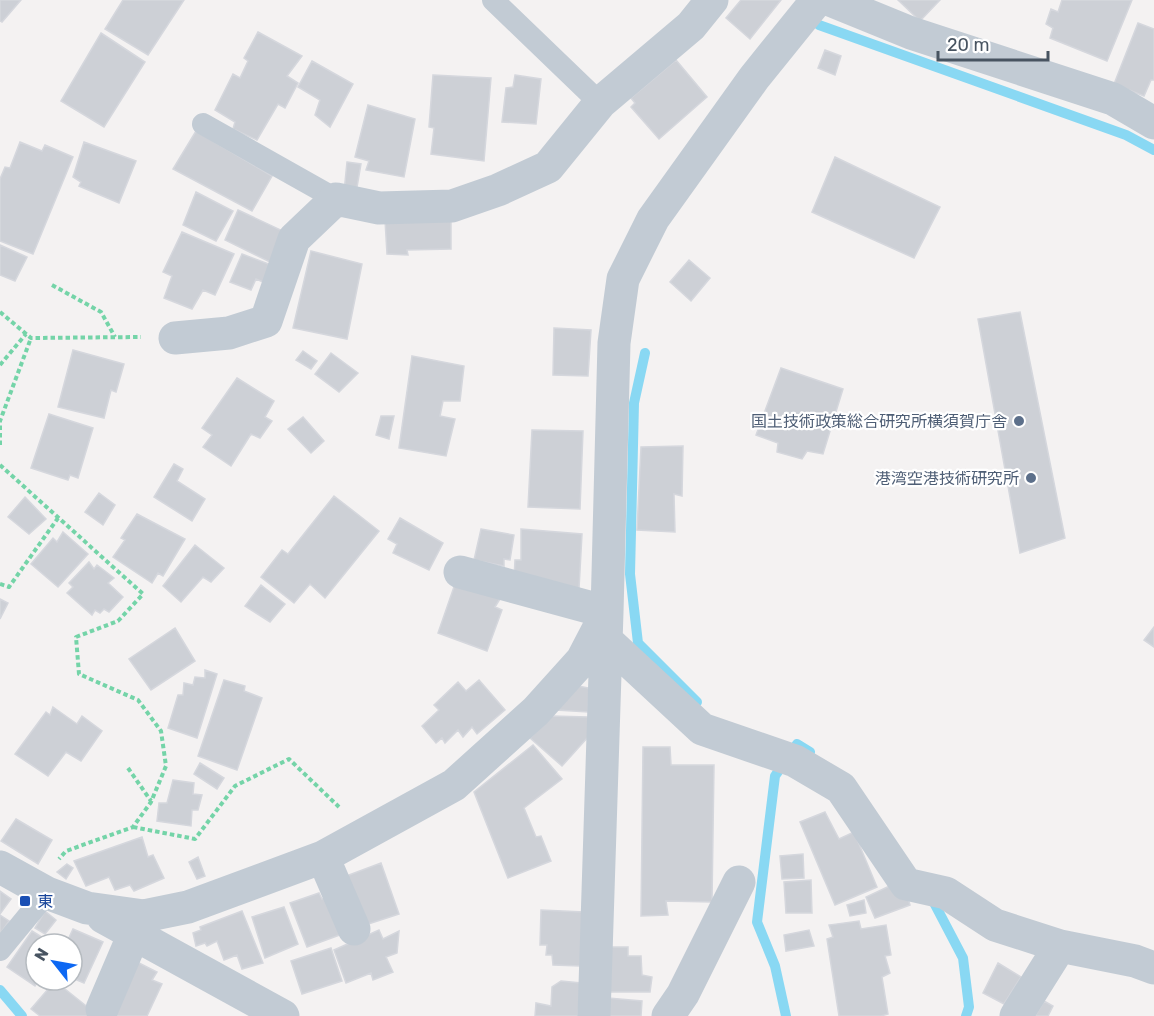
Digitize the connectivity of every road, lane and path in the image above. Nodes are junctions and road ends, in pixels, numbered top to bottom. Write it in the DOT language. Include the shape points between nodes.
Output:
graph roads {
  1 [pos="493,0"];
  2 [pos="712,0"];
  3 [pos="817,0"];
  4 [pos="830,0"];
  5 [pos="600,103"];
  6 [pos="1154,123"];
  7 [pos="203,124"];
  8 [pos="336,199"];
  9 [pos="52,285"];
  10 [pos="0,312"];
  11 [pos="26,334"];
  12 [pos="115,337"];
  13 [pos="31,338"];
  14 [pos="175,338"];
  15 [pos="0,365"];
  16 [pos="0,445"];
  17 [pos="0,465"];
  18 [pos="58,518"];
  19 [pos="460,572"];
  20 [pos="0,584"];
  21 [pos="606,626"];
  22 [pos="128,768"];
  23 [pos="151,802"];
  24 [pos="133,826"];
  25 [pos="374,830"];
  26 [pos="323,857"];
  27 [pos="0,867"];
  28 [pos="739,882"];
  29 [pos="41,889"];
  30 [pos="87,908"];
  31 [pos="354,929"];
  32 [pos="134,934"];
  33 [pos="1060,946"];
  34 [pos="0,950"];
  35 [pos="1154,968"];
  36 [pos="102,1009"];
  37 [pos="283,1016"];
  38 [pos="594,1016"];
  39 [pos="668,1016"];
  40 [pos="1016,1016"];
  1 -- 5 [label="lane"];
  2 -- 5 [label="street" via="691,26"];
  3 -- 21 [label="street" via="754,78 653,219 623,279 614,343"];
  4 -- 6 [label="street" via="911,33 1113,99"];
  5 -- 8 [label="street" via="548,167 498,190 452,206 378,208"];
  7 -- 8 [label="lane"];
  8 -- 14 [label="street" via="294,239 266,321 229,333"];
  9 -- 12 [label="path" via="101,312"];
  10 -- 11 [label="path"];
  11 -- 13 [label="path"];
  11 -- 15 [label="path"];
  12 -- 13 [label="path"];
  12 -- 14 [label="path"];
  13 -- 16 [label="path" via="0,421"];
  17 -- 18 [label="path"];
  18 -- 20 [label="path" via="9,587"];
  18 -- 23 [label="path" via="143,594 118,621 76,636 79,674 138,700 161,731 166,766"];
  19 -- 21 [label="street"];
  21 -- 25 [label="street" via="582,660 536,711 454,785"];
  21 -- 33 [label="street" via="702,729 784,757 841,789 906,884 946,893 995,925"];
  21 -- 38 [label="street"];
  22 -- 23 [label="path"];
  23 -- 24 [label="path"];
  24 -- 25 [label="path" via="195,839 235,786 290,759 335,804"];
  24 -- 29 [label="path" via="66,851"];
  25 -- 26 [label="street"];
  26 -- 30 [label="street" via="188,907 144,916"];
  26 -- 31 [label="street"];
  27 -- 29 [label="street"];
  28 -- 39 [label="street"];
  29 -- 30 [label="street"];
  29 -- 34 [label="lane"];
  30 -- 32 [label="street"];
  32 -- 36 [label="street"];
  32 -- 37 [label="street"];
  33 -- 35 [label="street"];
  33 -- 40 [label="street"];
}
